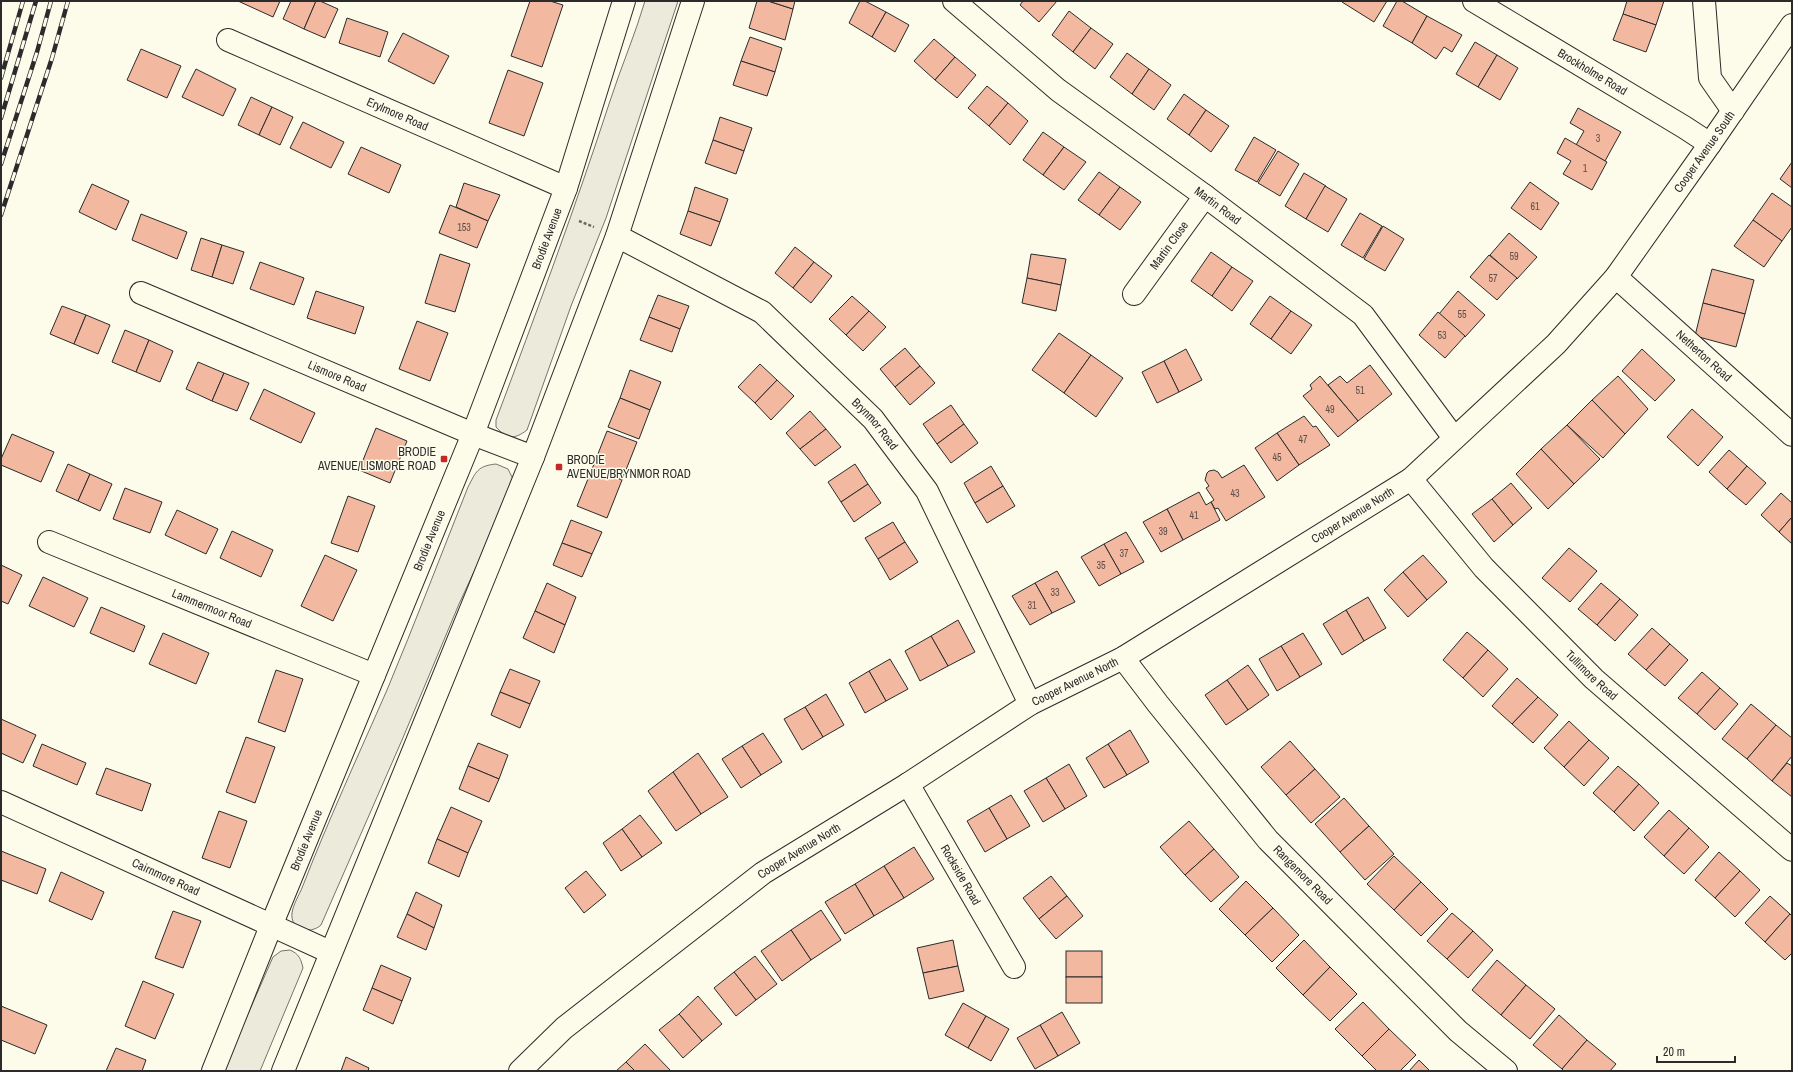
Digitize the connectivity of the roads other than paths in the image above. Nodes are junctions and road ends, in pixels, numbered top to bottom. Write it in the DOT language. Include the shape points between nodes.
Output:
graph roads {
  1 [pos="624,1"];
  2 [pos="693,1"];
  3 [pos="954,1"];
  4 [pos="1474,1"];
  5 [pos="1704,1"];
  6 [pos="1792,26"];
  7 [pos="228,40"];
  8 [pos="1732,111"];
  9 [pos="1710,144"];
  10 [pos="566,188"];
  11 [pos="1205,196"];
  12 [pos="617,236"];
  13 [pos="1616,276"];
  14 [pos="141,293"];
  15 [pos="1134,294"];
  16 [pos="473,434"];
  17 [pos="1792,435"];
  18 [pos="1454,438"];
  19 [pos="533,458"];
  20 [pos="1411,479"];
  21 [pos="49,542"];
  22 [pos="1123,658"];
  23 [pos="374,675"];
  24 [pos="1030,704"];
  25 [pos="908,784"];
  26 [pos="1,802"];
  27 [pos="1792,850"];
  28 [pos="271,926"];
  29 [pos="330,952"];
  30 [pos="1014,967"];
  31 [pos="213,1071"];
  32 [pos="283,1071"];
  33 [pos="520,1071"];
  34 [pos="1506,1071"];
  1 -- 10 [label="street, Brodie Avenue"];
  2 -- 12 [label="street"];
  3 -- 11 [label="street, Martin Road" via="1058,90"];
  4 -- 9 [label="street, Brockholme Road"];
  5 -- 8 [label="street" via="1710,78"];
  6 -- 8 [label="street, Cooper Avenue South"];
  7 -- 10 [label="street, Erylmore Road"];
  8 -- 9 [label="street, Cooper Avenue South"];
  9 -- 13 [label="street, Cooper Avenue South"];
  10 -- 16 [label="street, Brodie Avenue"];
  11 -- 15 [label="street, Martin Close"];
  11 -- 18 [label="street, Martin Road" via="1363,315"];
  12 -- 19 [label="street"];
  12 -- 24 [label="street, Brynmor Road" via="762,312 873,419 927,491"];
  13 -- 17 [label="street, Netherton Road"];
  13 -- 18 [label="street, Cooper Avenue North" via="1556,344"];
  14 -- 16 [label="street, Lismore Road"];
  16 -- 19 [label="street, Lismore Road"];
  16 -- 23 [label="street, Brodie Avenue"];
  18 -- 20 [label="street, Cooper Avenue North"];
  19 -- 29 [label="street"];
  20 -- 22 [label="street, Cooper Avenue North"];
  20 -- 27 [label="street, Tullimore Road" via="1484,568 1594,678"];
  21 -- 23 [label="street, Lammermoor Road"];
  22 -- 24 [label="street, Cooper Avenue North"];
  22 -- 34 [label="street, Rangemore Road" via="1268,840 1458,1031"];
  23 -- 28 [label="street, Brodie Avenue"];
  24 -- 25 [label="street, Cooper Avenue North"];
  25 -- 30 [label="street, Rockside Road"];
  25 -- 33 [label="street, Cooper Avenue North" via="763,873 564,1028"];
  26 -- 28 [label="street, Cairnmore Road"];
  28 -- 29 [label="street, Cairnmore Road"];
  28 -- 31 [label="street, Brodie Avenue"];
  29 -- 32 [label="street"];
}
